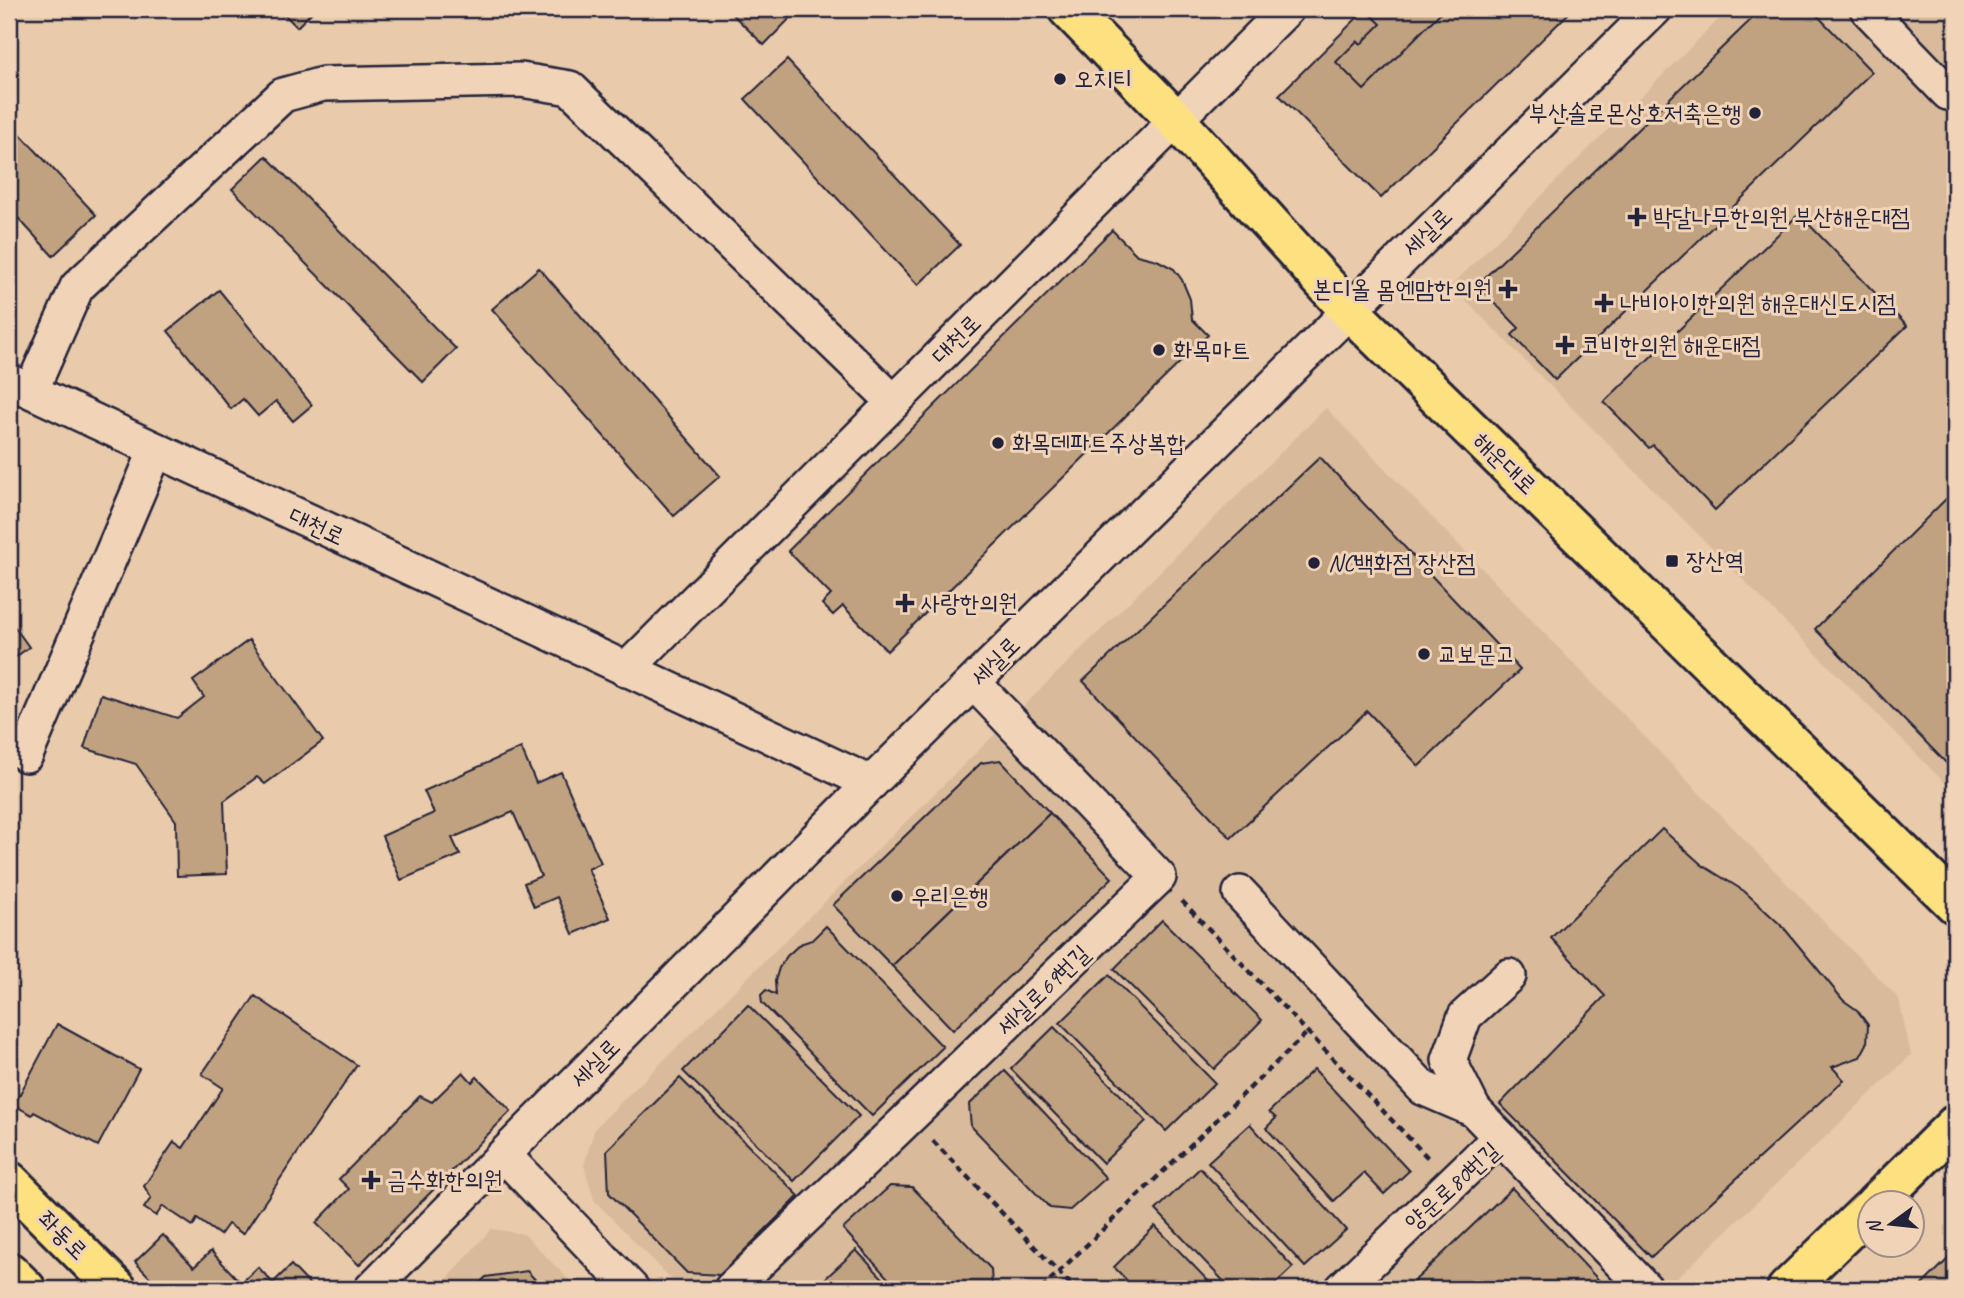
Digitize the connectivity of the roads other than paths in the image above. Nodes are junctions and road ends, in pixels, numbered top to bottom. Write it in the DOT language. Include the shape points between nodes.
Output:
graph roads {
  1 [pos="1068,9"];
  2 [pos="1287,9"];
  3 [pos="1655,9"];
  4 [pos="1867,9"];
  5 [pos="1955,86"];
  6 [pos="1175,119"];
  7 [pos="1348,309"];
  8 [pos="20,386"];
  9 [pos="894,402"];
  10 [pos="156,450"];
  11 [pos="626,670"];
  12 [pos="974,683"];
  13 [pos="26,755"];
  14 [pos="871,783"];
  15 [pos="1240,893"];
  16 [pos="1955,904"];
  17 [pos="1509,976"];
  18 [pos="1474,1110"];
  19 [pos="1955,1125"];
  20 [pos="1500,1137"];
  21 [pos="504,1155"];
  22 [pos="9,1181"];
  23 [pos="1888,1190"];
  24 [pos="1856,1222"];
  25 [pos="9,1272"];
  26 [pos="26,1289"];
  27 [pos="117,1289"];
  28 [pos="371,1289"];
  29 [pos="632,1289"];
  30 [pos="731,1289"];
  31 [pos="1342,1289"];
  32 [pos="1646,1289"];
  33 [pos="1787,1289"];
  1 -- 6 [label="main road, 해운대로"];
  2 -- 6 [label="street, 대천로"];
  3 -- 7 [label="street, 세실로"];
  4 -- 5 [label="street" via="1948,93"];
  6 -- 7 [label="main road, 해운대로"];
  6 -- 9 [label="street, 대천로"];
  7 -- 12 [label="street, 세실로"];
  7 -- 16 [label="main road, 해운대로"];
  8 -- 9 [label="street" via="77,287 283,95 323,84 521,80 570,88"];
  8 -- 10 [label="street, 대천로"];
  9 -- 11 [label="street, 대천로"];
  10 -- 11 [label="street, 대천로"];
  10 -- 13 [label="street"];
  11 -- 14 [label="street, 대천로"];
  12 -- 14 [label="street, 세실로"];
  12 -- 30 [label="street, 세실로69번길" via="1160,877"];
  14 -- 21 [label="street, 세실로"];
  15 -- 18 [label="street" via="1423,1088"];
  17 -- 18 [label="street" via="1465,1016 1449,1060"];
  18 -- 20 [label="street"];
  19 -- 23 [label="main road"];
  20 -- 31 [label="street, 양운로80번길"];
  20 -- 32 [label="street, 양운로80번길"];
  21 -- 28 [label="street, 세실로"];
  21 -- 29 [label="street"];
  22 -- 27 [label="main road, 좌동로"];
  24 -- 33 [label="main road"];
  25 -- 26 [label="main road"];
}
